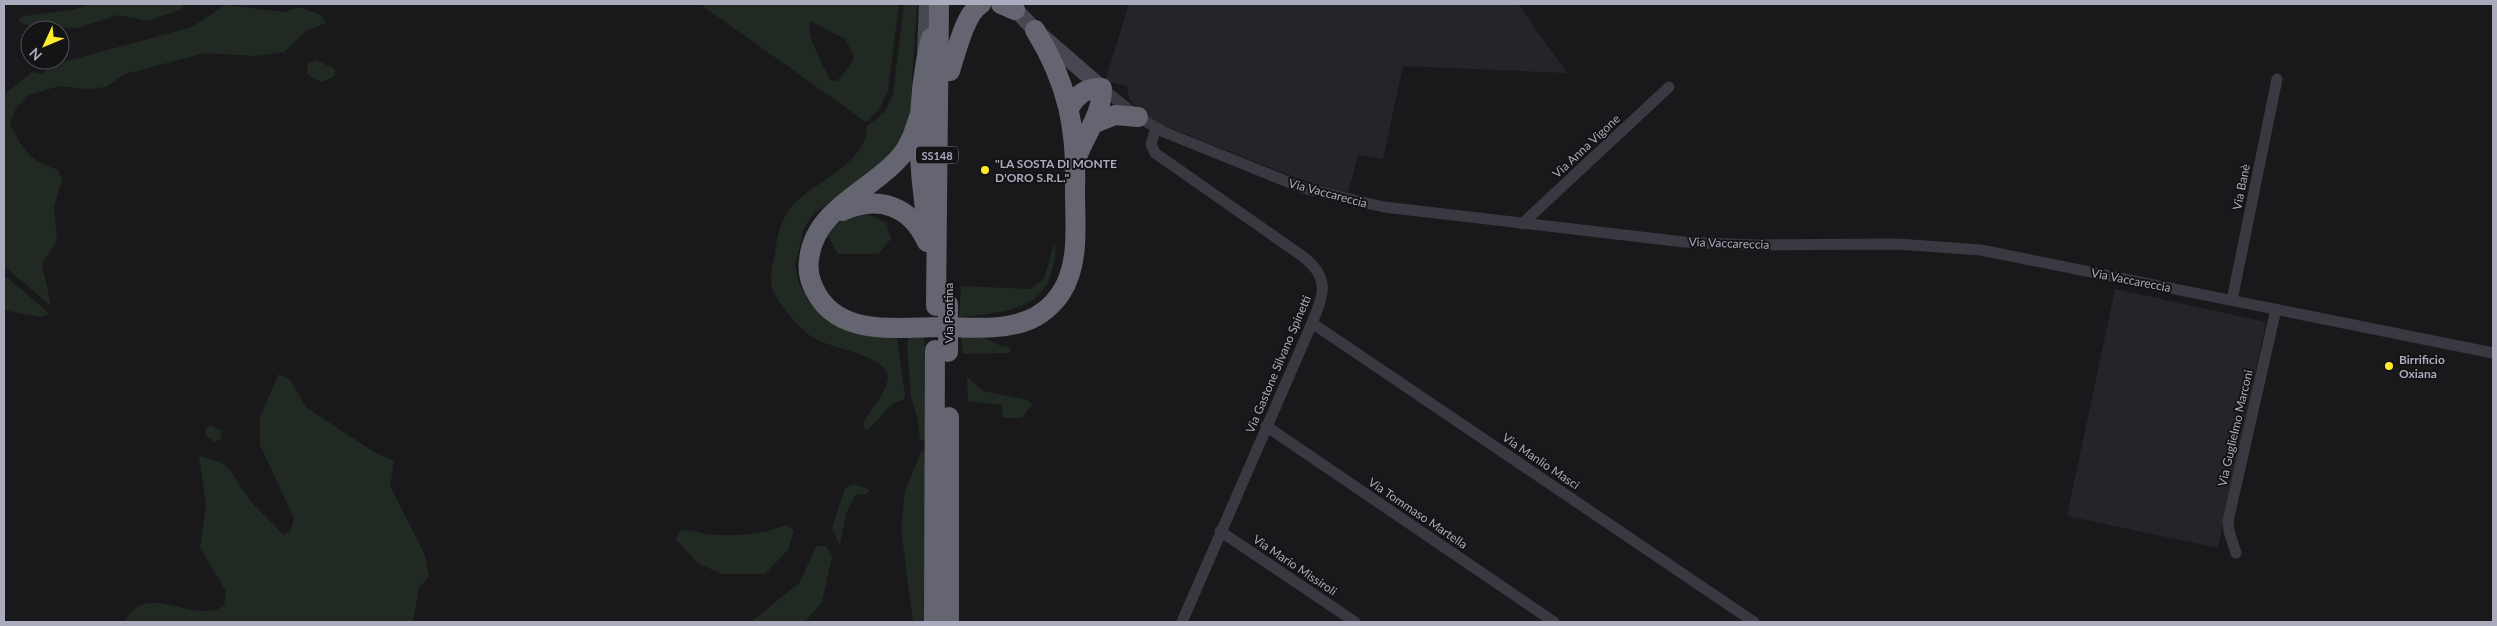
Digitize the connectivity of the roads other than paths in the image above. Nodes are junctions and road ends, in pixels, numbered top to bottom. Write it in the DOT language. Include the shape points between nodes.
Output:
graph roads {
  1 [pos="928,4"];
  2 [pos="939,4"];
  3 [pos="950,4"];
  4 [pos="961,4"];
  5 [pos="981,4"];
  6 [pos="1009,6"];
  7 [pos="1035,30"];
  8 [pos="923,70"];
  9 [pos="950,71"];
  10 [pos="2277,79"];
  11 [pos="1669,87"];
  12 [pos="1102,88"];
  13 [pos="1070,107"];
  14 [pos="920,114"];
  15 [pos="1138,117"];
  16 [pos="1095,122"];
  17 [pos="1156,128"];
  18 [pos="1076,159"];
  19 [pos="831,216"];
  20 [pos="1522,224"];
  21 [pos="930,249"];
  22 [pos="2232,300"];
  23 [pos="942,305"];
  24 [pos="2276,309"];
  25 [pos="1312,323"];
  26 [pos="942,351"];
  27 [pos="2493,353"];
  28 [pos="1266,426"];
  29 [pos="1220,531"];
  30 [pos="2236,553"];
  31 [pos="934,622"];
  32 [pos="949,622"];
  33 [pos="1182,622"];
  34 [pos="1355,622"];
  35 [pos="1554,622"];
  36 [pos="1754,622"];
  1 -- 8 [label="street"];
  2 -- 8 [label="highway"];
  2 -- 23 [label="highway, Via Pontina / SS148"];
  3 -- 9 [label="highway, Via Pontina / SS148"];
  4 -- 9 [label="highway"];
  5 -- 9 [label="highway" via="968,18"];
  6 -- 7 [label="street, Via Vaccareccia"];
  7 -- 12 [label="street, Via Vaccareccia"];
  7 -- 13 [label="highway" via="1057,69"];
  8 -- 14 [label="highway"];
  9 -- 23 [label="highway, Via Pontina / SS148"];
  10 -- 22 [label="street, Via Banè"];
  11 -- 20 [label="street, Via Anna Vigone"];
  12 -- 13 [label="highway" via="1083,92"];
  12 -- 15 [label="street, Via Vaccareccia"];
  12 -- 16 [label="highway"];
  13 -- 18 [label="highway"];
  14 -- 19 [label="highway" via="900,157"];
  14 -- 21 [label="highway" via="921,179"];
  15 -- 16 [label="highway" via="1115,115"];
  15 -- 17 [label="street, Via Vaccareccia"];
  16 -- 18 [label="highway" via="1085,135"];
  17 -- 20 [label="street, Via Vaccareccia" via="1326,195 1406,211"];
  17 -- 25 [label="street, Via Gastone Silvano Spinetti" via="1151,144 1155,154 1315,268 1321,277 1323,291"];
  18 -- 19 [label="highway" via="1074,251 1069,276 1061,293 1048,308 1016,324 993,327 871,326 839,318 816,294 808,267 815,238"];
  19 -- 21 [label="highway" via="866,203 887,204 913,220"];
  20 -- 22 [label="street, Via Vaccareccia" via="1713,244 1882,244 1972,249"];
  21 -- 23 [label="highway"];
  22 -- 24 [label="street, Via Vaccareccia"];
  23 -- 26 [label="highway, Via Pontina / SS148"];
  24 -- 27 [label="street, Via Vaccareccia"];
  24 -- 30 [label="street, Via Guglielmo Marconi" via="2228,521"];
  25 -- 28 [label="street, Via Gastone Silvano Spinetti"];
  25 -- 36 [label="street, Via Manlio Masci"];
  26 -- 31 [label="highway, Via Pontina / SS148"];
  26 -- 32 [label="highway, Via Pontina / SS148"];
  28 -- 29 [label="street, Via Gastone Silvano Spinetti"];
  28 -- 35 [label="street, Via Tommaso Martella"];
  29 -- 33 [label="street, Via Gastone Silvano Spinetti"];
  29 -- 34 [label="street, Via Mario Missiroli"];
}
